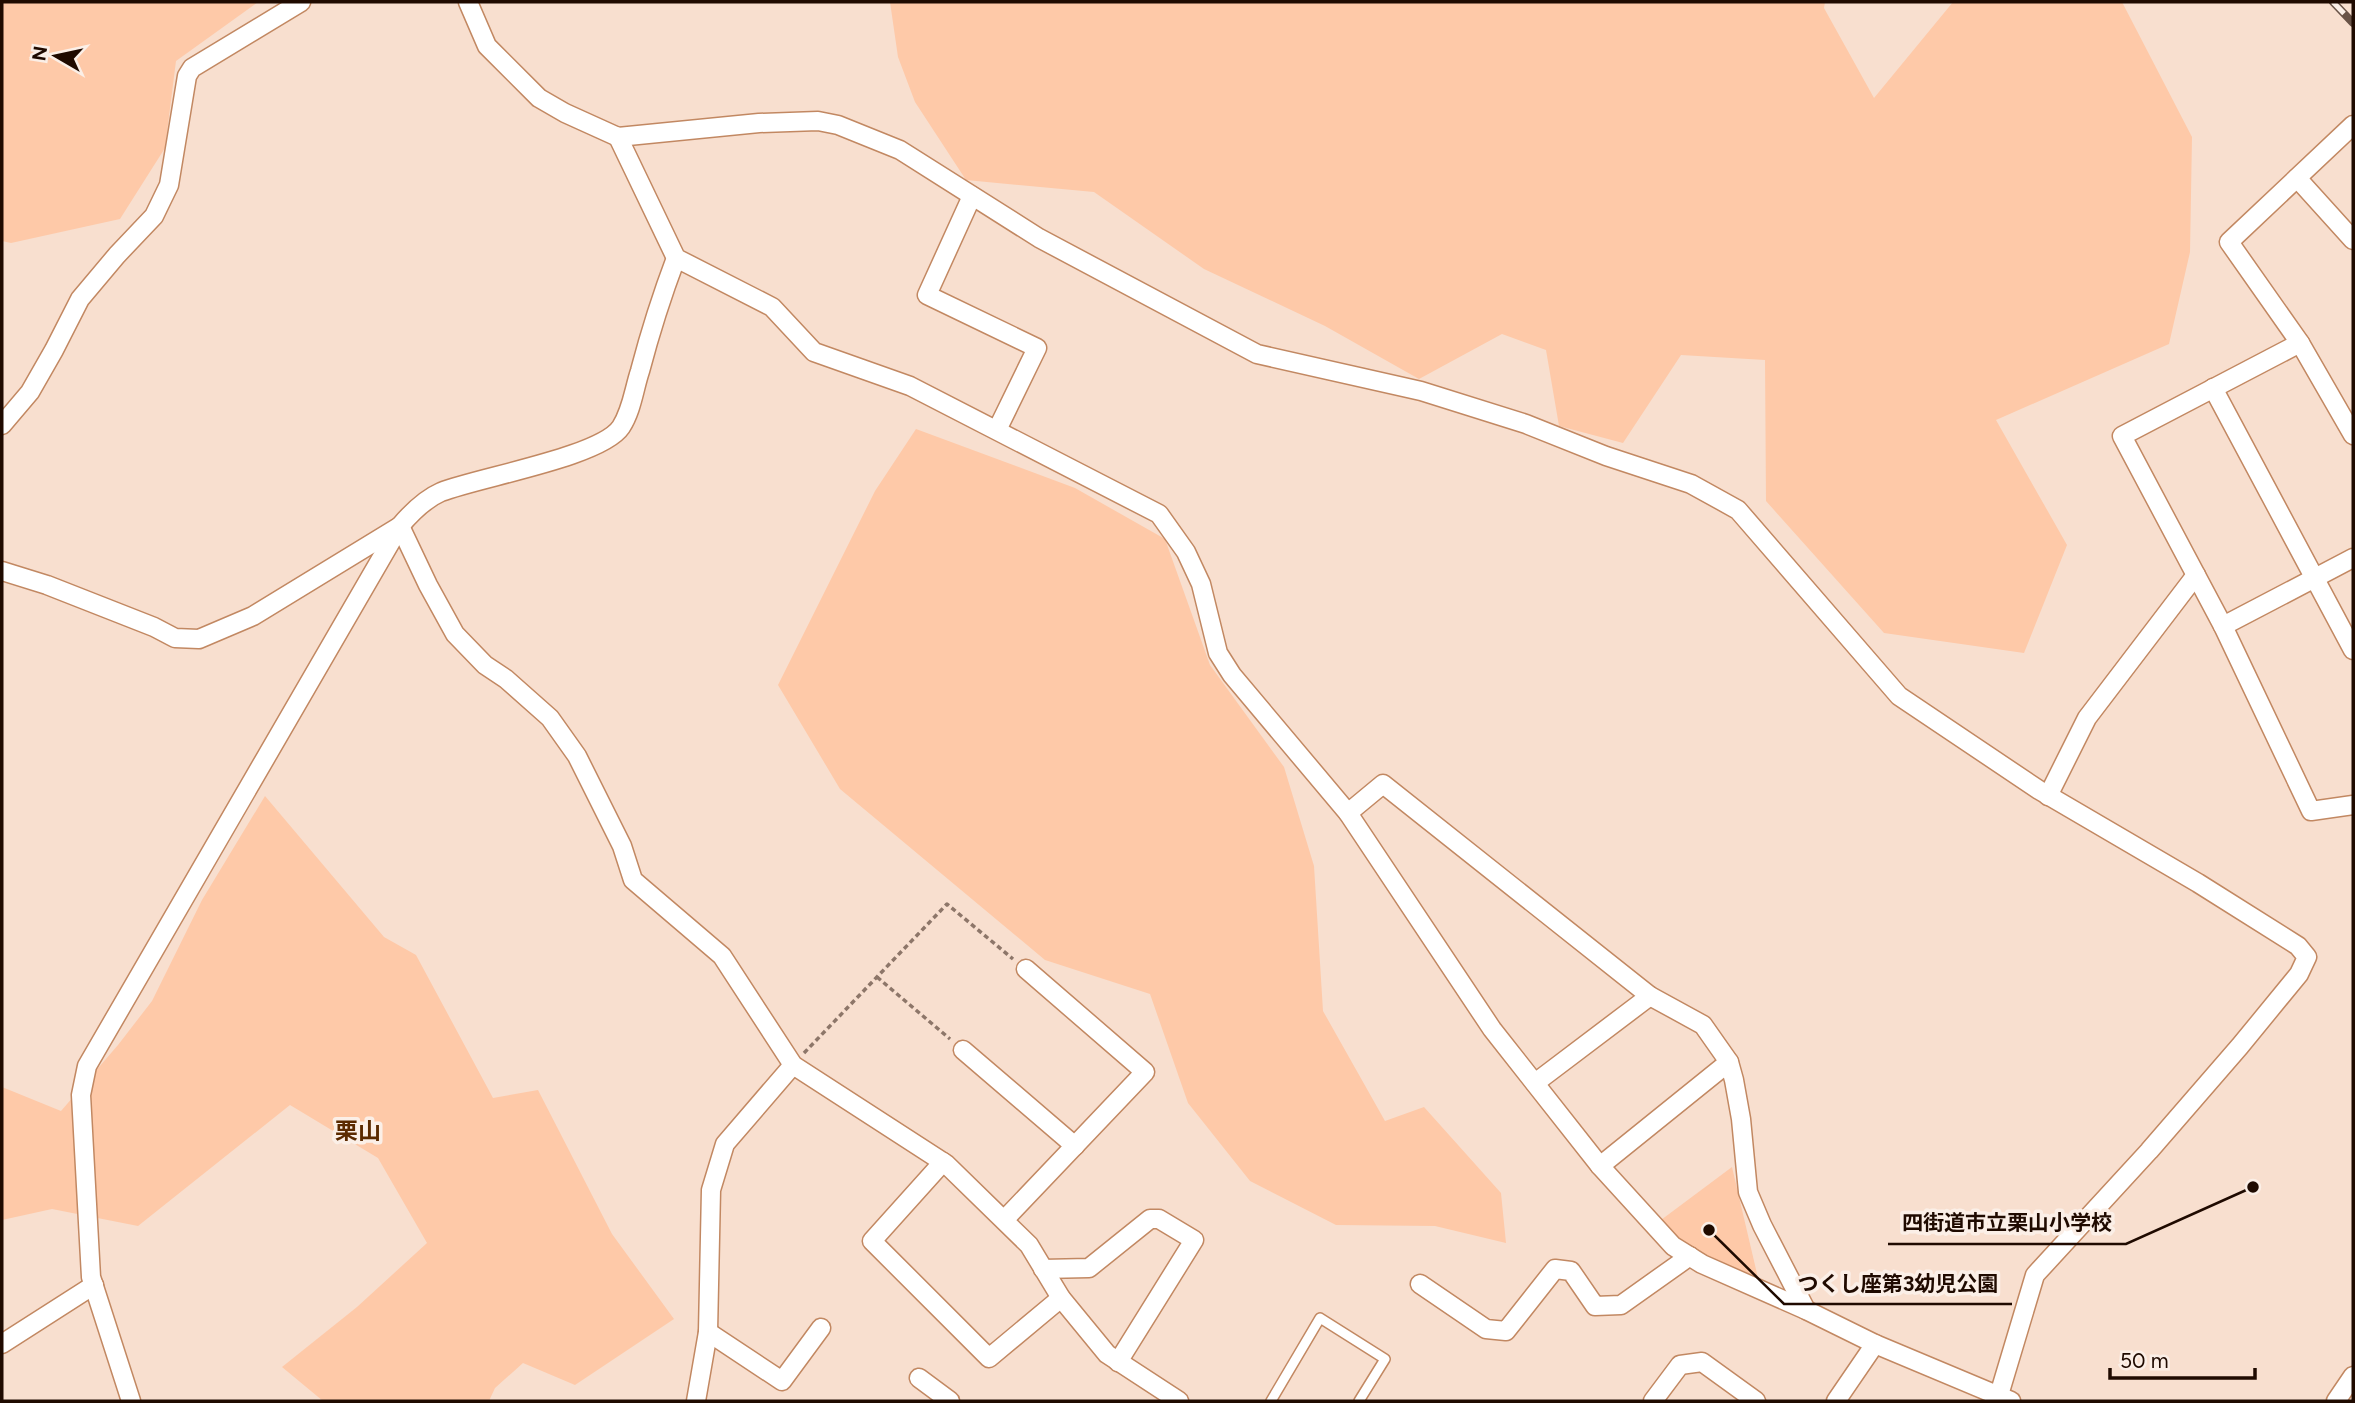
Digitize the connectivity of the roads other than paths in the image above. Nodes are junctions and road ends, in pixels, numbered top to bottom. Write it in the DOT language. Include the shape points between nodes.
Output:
graph roads {
  1 [pos="301,2"];
  2 [pos="468,2"];
  3 [pos="2353,125"];
  4 [pos="618,137"];
  5 [pos="2297,178"];
  6 [pos="972,196"];
  7 [pos="2353,240"];
  8 [pos="677,258"];
  9 [pos="2300,342"];
  10 [pos="2213,388"];
  11 [pos="2,425"];
  12 [pos="997,430"];
  13 [pos="2353,435"];
  14 [pos="400,526"];
  15 [pos="2353,558"];
  16 [pos="2,570"];
  17 [pos="2196,575"];
  18 [pos="2315,578"];
  19 [pos="2223,626"];
  20 [pos="2353,650"];
  21 [pos="2048,796"];
  22 [pos="2353,804"];
  23 [pos="1348,813"];
  24 [pos="1026,969"];
  25 [pos="1650,996"];
  26 [pos="963,1050"];
  27 [pos="1729,1062"];
  28 [pos="793,1065"];
  29 [pos="1535,1083"];
  30 [pos="1075,1146"];
  31 [pos="943,1162"];
  32 [pos="1600,1166"];
  33 [pos="1005,1219"];
  34 [pos="1690,1256"];
  35 [pos="1044,1269"];
  36 [pos="1420,1284"];
  37 [pos="94,1285"];
  38 [pos="1061,1298"];
  39 [pos="1806,1310"];
  40 [pos="821,1328"];
  41 [pos="708,1332"];
  42 [pos="2,1344"];
  43 [pos="1875,1344"];
  44 [pos="1118,1362"];
  45 [pos="2353,1376"];
  46 [pos="919,1378"];
  47 [pos="1155,1395"];
  48 [pos="2005,1398"];
  49 [pos="131,1401"];
  50 [pos="696,1401"];
  51 [pos="950,1401"];
  52 [pos="1179,1401"];
  53 [pos="1271,1401"];
  54 [pos="1359,1401"];
  55 [pos="1653,1401"];
  56 [pos="1756,1401"];
  57 [pos="1836,1401"];
  58 [pos="2336,1401"];
  1 -- 11 [label="street" via="192,68 169,185 154,216 80,299 30,392"];
  2 -- 4 [label="street" via="487,46 539,98"];
  3 -- 5 [label="street"];
  4 -- 6 [label="street" via="759,123 838,124 900,150"];
  4 -- 8 [label="street"];
  5 -- 7 [label="street"];
  5 -- 9 [label="street" via="2229,242"];
  6 -- 12 [label="street" via="926,295 1037,348"];
  6 -- 21 [label="street" via="1039,238 1257,354 1420,391 1526,424 1691,484 1738,510 1899,696"];
  8 -- 12 [label="street" via="772,307 814,352 909,386"];
  8 -- 14 [label="street" via="620,429 604,442 554,460 440,493"];
  9 -- 10 [label="street"];
  9 -- 13 [label="street"];
  10 -- 17 [label="street" via="2122,436"];
  10 -- 18 [label="street"];
  12 -- 23 [label="street" via="1159,514 1186,552 1201,584 1218,653"];
  14 -- 16 [label="street" via="253,616 199,639 175,638"];
  14 -- 28 [label="street" via="455,634 550,718 577,756 622,846 633,880 722,956"];
  14 -- 37 [label="street" via="87,1066 81,1095"];
  15 -- 18 [label="street"];
  17 -- 19 [label="street"];
  17 -- 21 [label="street" via="2087,719"];
  18 -- 19 [label="street"];
  18 -- 20 [label="street"];
  19 -- 22 [label="street" via="2311,811"];
  21 -- 48 [label="street" via="2220,897 2298,946 2307,957 2299,974 2231,1057 2035,1275"];
  23 -- 25 [label="street" via="1383,784"];
  23 -- 29 [label="street" via="1492,1029"];
  24 -- 30 [label="street" via="1145,1072"];
  25 -- 27 [label="street" via="1703,1025"];
  25 -- 29 [label="street"];
  26 -- 30 [label="street"];
  27 -- 32 [label="street"];
  27 -- 39 [label="street" via="1741,1119 1748,1192"];
  28 -- 31 [label="street"];
  28 -- 41 [label="street" via="725,1144 711,1190"];
  29 -- 32 [label="street"];
  30 -- 33 [label="street"];
  31 -- 33 [label="street"];
  31 -- 38 [label="street" via="872,1241 989,1357"];
  32 -- 34 [label="street" via="1673,1246"];
  33 -- 35 [label="street"];
  34 -- 36 [label="street" via="1621,1306 1595,1306 1571,1271 1555,1269 1506,1331 1486,1329"];
  34 -- 39 [label="street"];
  35 -- 38 [label="street"];
  35 -- 44 [label="street" via="1089,1268 1150,1219 1159,1219 1194,1240"];
  37 -- 42 [label="street"];
  37 -- 49 [label="street"];
  38 -- 44 [label="street"];
  39 -- 43 [label="street"];
  40 -- 41 [label="street" via="782,1381"];
  41 -- 50 [label="street"];
  43 -- 48 [label="street"];
  43 -- 57 [label="street"];
  44 -- 47 [label="street"];
  45 -- 58 [label="street"];
  46 -- 51 [label="street"];
  47 -- 52 [label="street"];
  53 -- 54 [label="lane" via="1320,1318 1385,1359"];
  55 -- 56 [label="street" via="1680,1365 1702,1362"];
}
